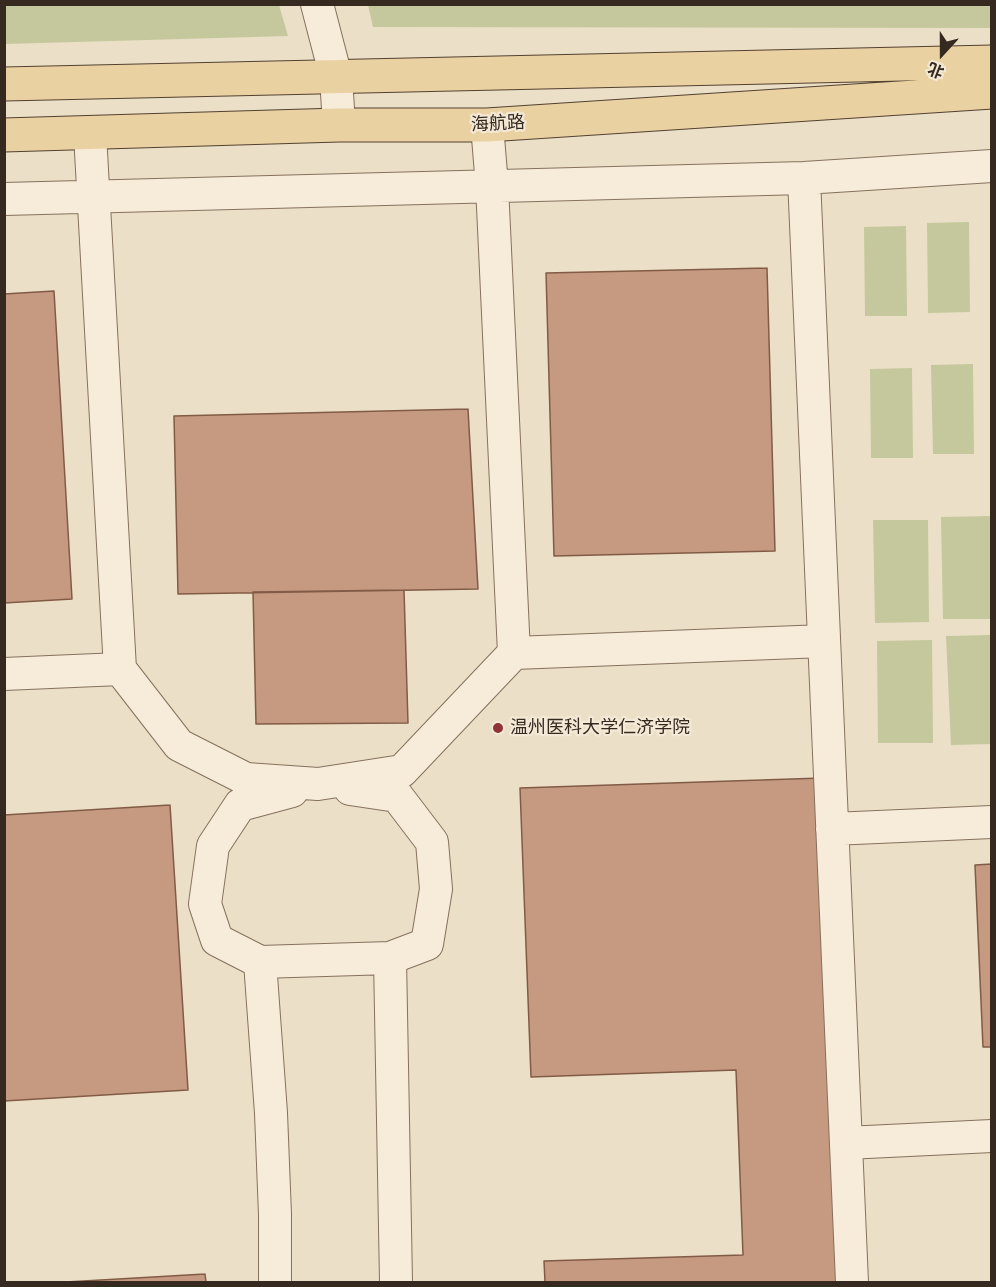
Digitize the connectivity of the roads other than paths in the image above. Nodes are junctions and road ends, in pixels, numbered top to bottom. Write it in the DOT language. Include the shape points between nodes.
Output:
graph roads {
  1 [pos="317,4"];
  2 [pos="992,62"];
  3 [pos="336,77"];
  4 [pos="4,84"];
  5 [pos="992,92"];
  6 [pos="488,125"];
  7 [pos="339,126"];
  8 [pos="90,134"];
  9 [pos="4,135"];
  10 [pos="992,166"];
  11 [pos="804,178"];
  12 [pos="492,186"];
  13 [pos="95,197"];
  14 [pos="4,199"];
  15 [pos="824,640"];
  16 [pos="514,653"];
  17 [pos="120,669"];
  18 [pos="4,674"];
  19 [pos="318,784"];
  20 [pos="992,822"];
  21 [pos="832,829"];
  22 [pos="390,958"];
  23 [pos="260,962"];
  24 [pos="992,1136"];
  25 [pos="846,1143"];
  26 [pos="275,1282"];
  27 [pos="396,1282"];
  28 [pos="852,1282"];
  1 -- 3 [label="street"];
  2 -- 3 [label="main road"];
  3 -- 4 [label="main road"];
  3 -- 7 [label="street"];
  5 -- 6 [label="main road, 海航路"];
  6 -- 7 [label="main road, 海航路"];
  6 -- 12 [label="street"];
  7 -- 8 [label="main road, 海航路"];
  8 -- 9 [label="main road, 海航路"];
  8 -- 13 [label="street"];
  10 -- 11 [label="street"];
  11 -- 12 [label="street"];
  11 -- 15 [label="street"];
  12 -- 13 [label="street"];
  12 -- 16 [label="street"];
  13 -- 14 [label="street"];
  13 -- 17 [label="street"];
  15 -- 16 [label="street"];
  15 -- 21 [label="street"];
  16 -- 19 [label="street" via="402,771"];
  17 -- 18 [label="street"];
  17 -- 19 [label="street" via="179,745 246,779"];
  19 -- 22 [label="street" via="397,796 432,842 436,889 427,944"];
  19 -- 23 [label="street" via="240,805 213,846 205,904 217,940"];
  20 -- 21 [label="street"];
  21 -- 25 [label="street"];
  22 -- 23 [label="street"];
  22 -- 27 [label="street"];
  23 -- 26 [label="street" via="271,1113"];
  24 -- 25 [label="street"];
  25 -- 28 [label="street"];
}
